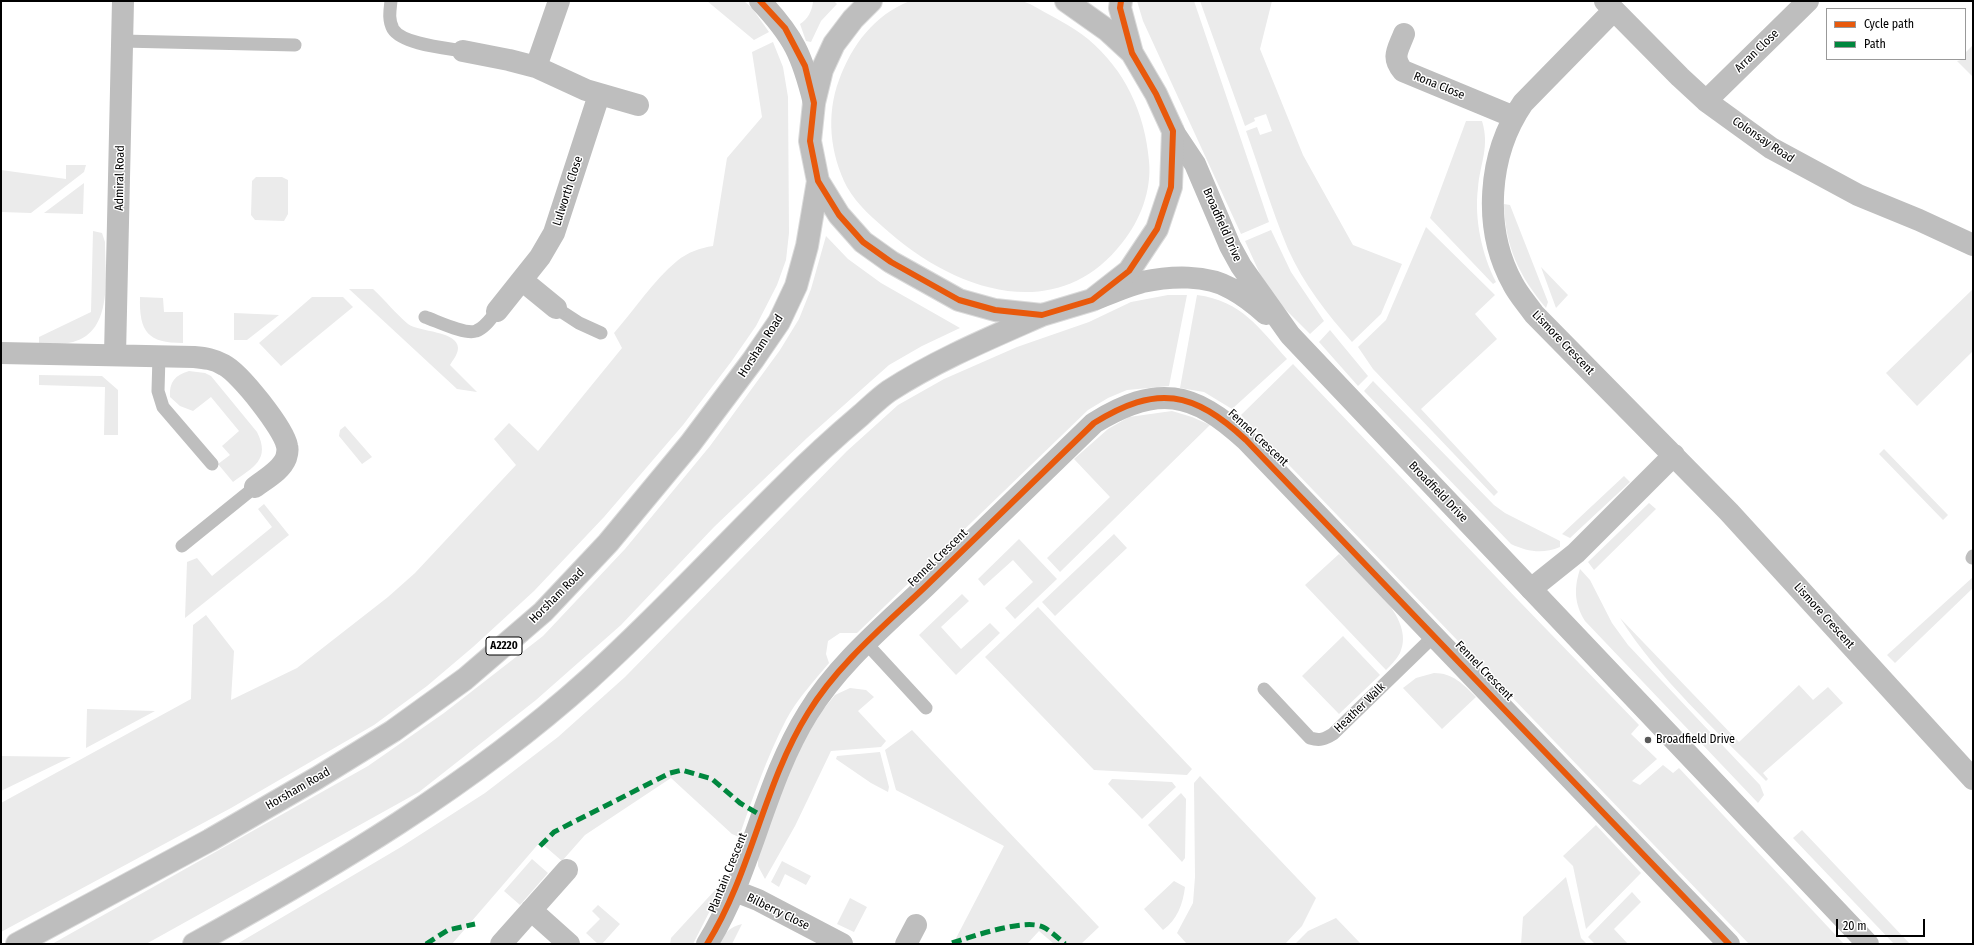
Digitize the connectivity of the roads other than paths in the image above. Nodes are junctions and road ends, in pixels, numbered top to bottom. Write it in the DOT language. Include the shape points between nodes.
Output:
graph roads {
  1 [pos="123,1"];
  2 [pos="391,1"];
  3 [pos="559,1"];
  4 [pos="760,1"];
  5 [pos="871,1"];
  6 [pos="1066,1"];
  7 [pos="1121,1"];
  8 [pos="1808,1"];
  9 [pos="1609,6"];
  10 [pos="1404,34"];
  11 [pos="122,41"];
  12 [pos="295,45"];
  13 [pos="463,51"];
  14 [pos="1132,53"];
  15 [pos="536,67"];
  16 [pos="599,95"];
  17 [pos="1706,101"];
  18 [pos="814,103"];
  19 [pos="638,105"];
  20 [pos="1514,116"];
  21 [pos="1173,131"];
  22 [pos="818,181"];
  23 [pos="1973,245"];
  24 [pos="523,281"];
  25 [pos="1092,300"];
  26 [pos="556,308"];
  27 [pos="497,311"];
  28 [pos="1042,315"];
  29 [pos="425,317"];
  30 [pos="601,333"];
  31 [pos="1290,335"];
  32 [pos="1,353"];
  33 [pos="115,355"];
  34 [pos="159,356"];
  35 [pos="1674,454"];
  36 [pos="212,464"];
  37 [pos="255,487"];
  38 [pos="182,546"];
  39 [pos="1531,589"];
  40 [pos="1435,635"];
  41 [pos="866,643"];
  42 [pos="1264,689"];
  43 [pos="926,708"];
  44 [pos="1973,779"];
  45 [pos="764,808"];
  46 [pos="567,870"];
  47 [pos="735,891"];
  48 [pos="531,910"];
  49 [pos="916,925"];
  50 [pos="17,944"];
  51 [pos="194,944"];
  52 [pos="501,944"];
  53 [pos="569,944"];
  54 [pos="708,944"];
  55 [pos="842,944"];
  56 [pos="906,944"];
  57 [pos="1729,944"];
  58 [pos="1868,944"];
  1 -- 11 [label="street, Admiral Road"];
  2 -- 13 [label="lane" via="390,18 396,33 417,42"];
  3 -- 15 [label="street"];
  4 -- 18 [label="street" via="785,28 794,44 805,66"];
  5 -- 18 [label="street" via="834,44 822,70"];
  6 -- 14 [label="street" via="1107,30"];
  7 -- 14 [label="street" via="1120,8"];
  8 -- 17 [label="street, Arran Close"];
  9 -- 17 [label="street, Colonsay Road"];
  9 -- 20 [label="street, Lismore Crescent"];
  10 -- 20 [label="street, Rona Close" via="1395,56 1403,71"];
  11 -- 12 [label="lane"];
  11 -- 33 [label="street, Admiral Road"];
  13 -- 15 [label="street"];
  14 -- 21 [label="street, Broadfield Drive" via="1156,94"];
  15 -- 16 [label="street"];
  16 -- 19 [label="street"];
  16 -- 24 [label="street, Lulworth Close" via="554,232"];
  17 -- 23 [label="street, Colonsay Road" via="1771,148 1810,170 1858,195"];
  18 -- 22 [label="street" via="810,141"];
  20 -- 35 [label="street, Lismore Crescent" via="1497,163 1492,193 1494,222 1501,255 1512,284 1534,314"];
  21 -- 25 [label="street" via="1171,187 1157,229 1129,271"];
  21 -- 31 [label="street, Broadfield Drive" via="1195,164 1240,266"];
  22 -- 28 [label="street" via="839,215 863,242 905,270 959,300 995,310"];
  22 -- 50 [label="street, Horsham Road / A2220" via="796,286 779,322 754,360 685,450 608,543 543,612 466,679 393,731 210,840"];
  24 -- 26 [label="street"];
  24 -- 27 [label="street, Lulworth Close"];
  25 -- 28 [label="street, Broadfield Drive"];
  25 -- 31 [label="street, Broadfield Drive" via="1141,283 1164,279 1210,281 1232,288 1255,304"];
  26 -- 30 [label="lane"];
  27 -- 29 [label="lane" via="485,325 469,333"];
  28 -- 51 [label="street" via="945,358 888,393 826,444 659,613 588,680 517,738 435,798 371,839 262,906"];
  31 -- 39 [label="street, Broadfield Drive"];
  32 -- 33 [label="street"];
  33 -- 34 [label="street"];
  34 -- 36 [label="lane" via="158,391 163,407"];
  34 -- 37 [label="street" via="210,359 237,374 250,388 283,436 287,446 286,458 281,467"];
  35 -- 39 [label="street" via="1576,553"];
  35 -- 44 [label="street, Lismore Crescent"];
  37 -- 38 [label="lane"];
  39 -- 58 [label="street, Broadfield Drive"];
  40 -- 41 [label="street, Fennel Crescent" via="1226,421 1210,410 1174,398 1156,398 1138,400 1094,423"];
  40 -- 42 [label="lane, Heather Walk" via="1326,739 1310,738"];
  40 -- 57 [label="street, Fennel Crescent"];
  41 -- 43 [label="lane"];
  41 -- 45 [label="street, Fennel Crescent" via="828,684 808,712 786,754"];
  45 -- 47 [label="street, Plantain Crescent"];
  46 -- 48 [label="street"];
  47 -- 54 [label="street, Plantain Crescent"];
  47 -- 55 [label="street, Bilberry Close" via="758,900"];
  48 -- 52 [label="street"];
  48 -- 53 [label="street"];
  49 -- 56 [label="street"];
}
